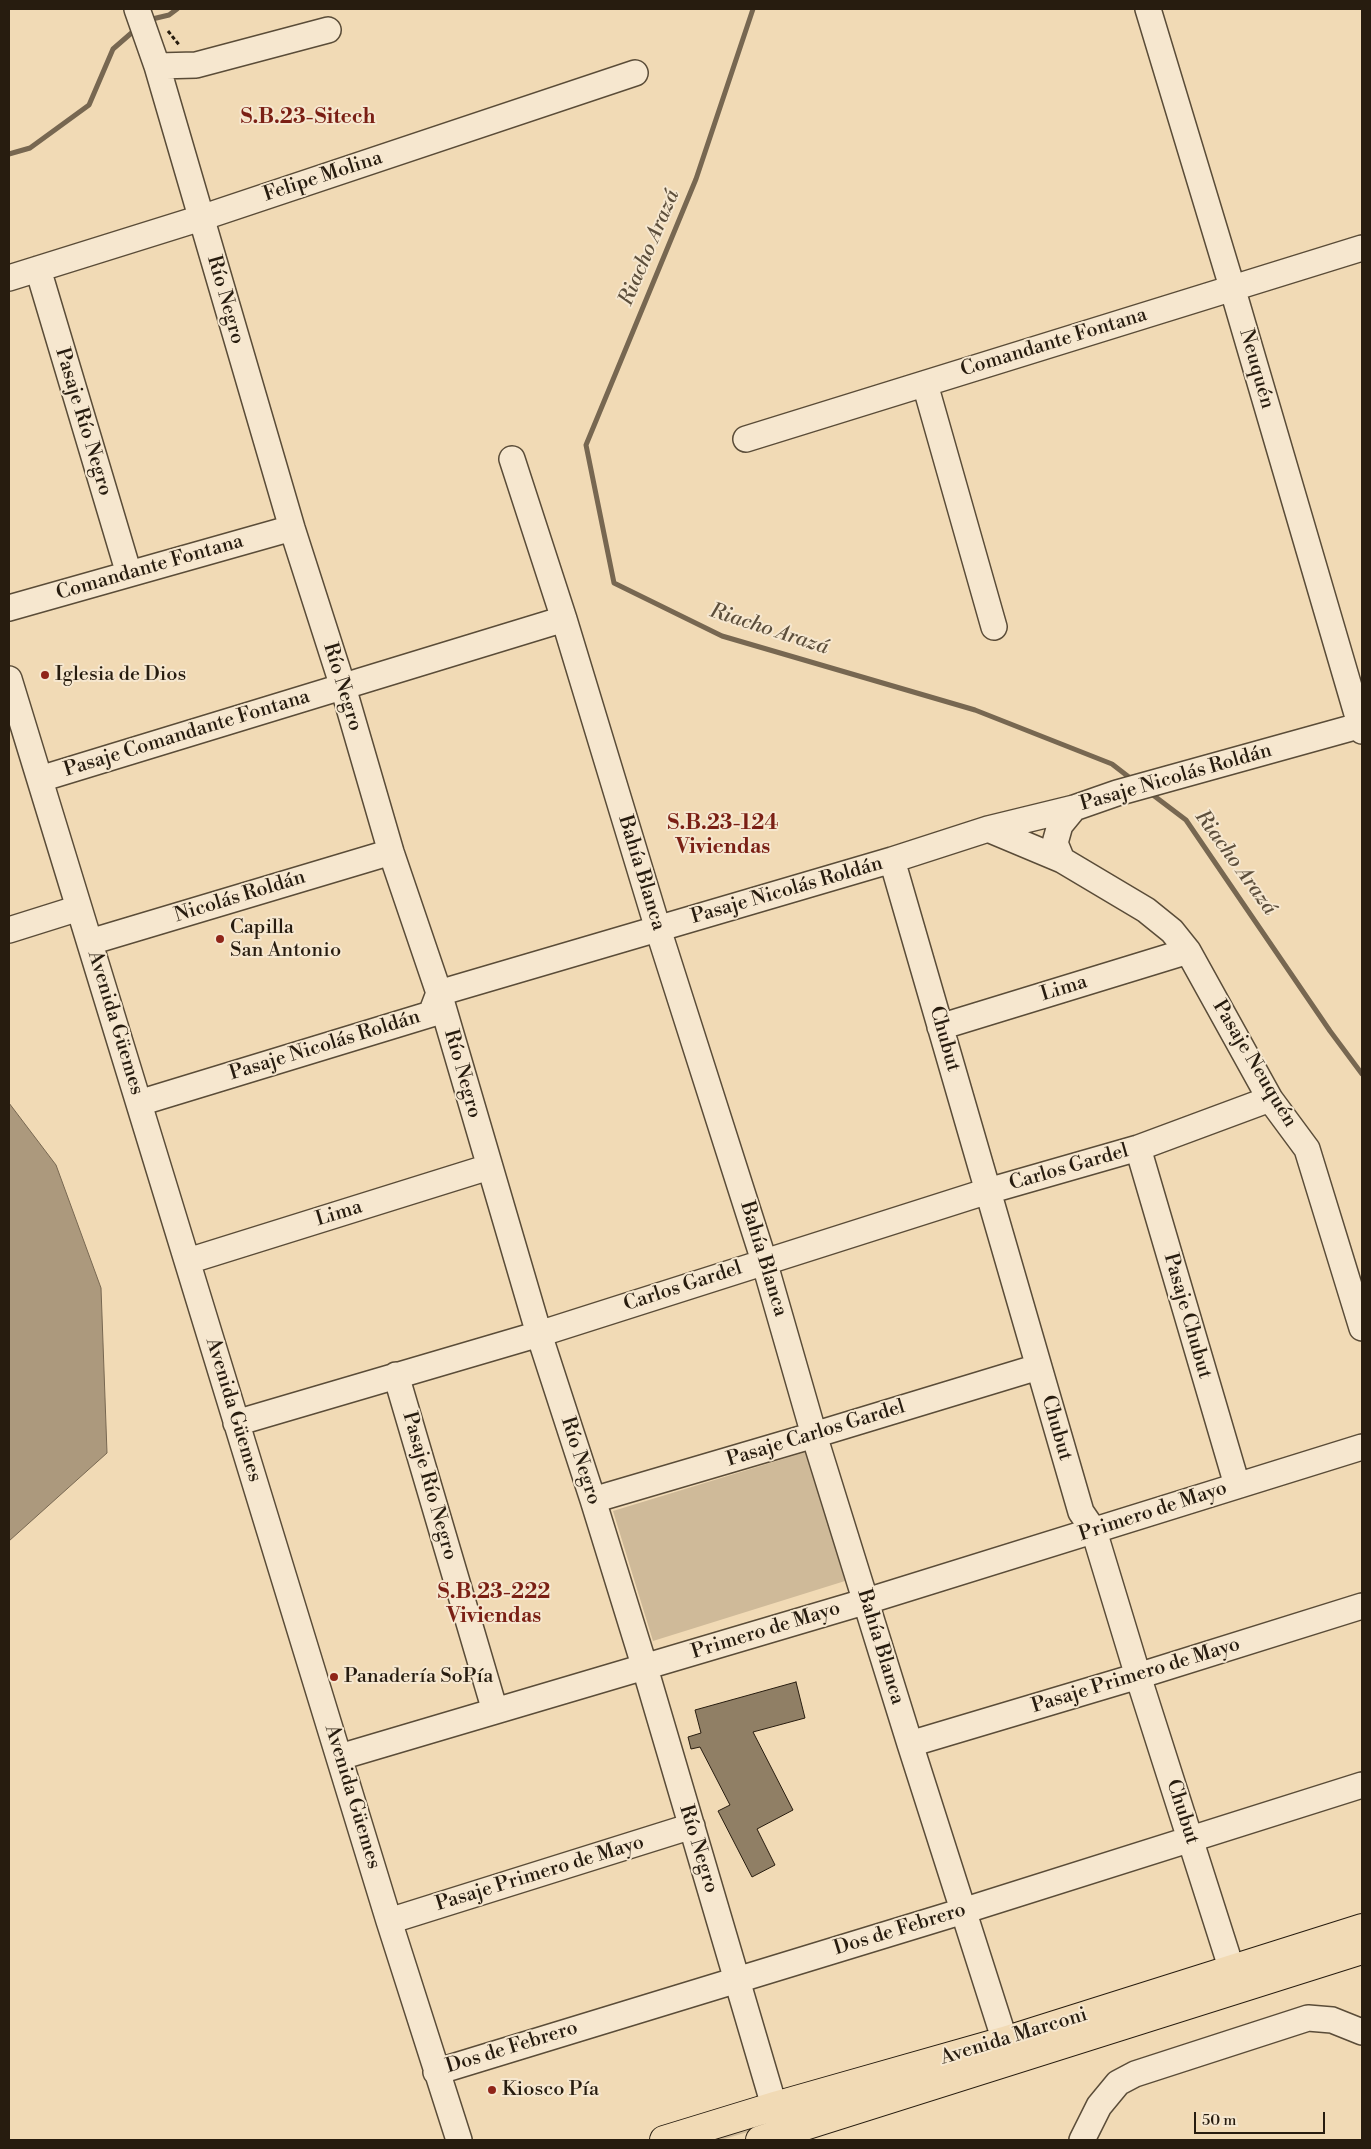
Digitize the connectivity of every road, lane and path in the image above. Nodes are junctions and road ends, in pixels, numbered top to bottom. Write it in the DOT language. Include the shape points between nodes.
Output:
graph roads {
  1 [pos="1148,9"];
  2 [pos="138,10"];
  3 [pos="328,30"];
  4 [pos="158,66"];
  5 [pos="635,73"];
  6 [pos="201,218"];
  7 [pos="1362,248"];
  8 [pos="38,269"];
  9 [pos="9,278"];
  10 [pos="1232,287"];
  11 [pos="925,384"];
  12 [pos="746,439"];
  13 [pos="512,459"];
  14 [pos="292,528"];
  15 [pos="129,574"];
  16 [pos="9,608"];
  17 [pos="564,620"];
  18 [pos="994,627"];
  19 [pos="9,679"];
  20 [pos="343,687"];
  21 [pos="1362,727"];
  22 [pos="19,752"];
  23 [pos="40,779"];
  24 [pos="1074,808"];
  25 [pos="988,829"];
  26 [pos="391,852"];
  27 [pos="892,860"];
  28 [pos="1062,860"];
  29 [pos="79,908"];
  30 [pos="658,929"];
  31 [pos="9,930"];
  32 [pos="90,942"];
  33 [pos="1188,950"];
  34 [pos="439,993"];
  35 [pos="940,1027"];
  36 [pos="1270,1099"];
  37 [pos="139,1103"];
  38 [pos="1138,1148"];
  39 [pos="490,1168"];
  40 [pos="988,1191"];
  41 [pos="188,1261"];
  42 [pos="764,1261"];
  43 [pos="1362,1328"];
  44 [pos="539,1334"];
  45 [pos="1038,1366"];
  46 [pos="396,1375"];
  47 [pos="236,1423"];
  48 [pos="814,1436"];
  49 [pos="1362,1447"];
  50 [pos="1237,1485"];
  51 [pos="593,1500"];
  52 [pos="1094,1531"];
  53 [pos="867,1601"];
  54 [pos="1362,1606"];
  55 [pos="645,1668"];
  56 [pos="1138,1676"];
  57 [pos="495,1711"];
  58 [pos="910,1744"];
  59 [pos="340,1757"];
  60 [pos="1362,1785"];
  61 [pos="692,1826"];
  62 [pos="1191,1840"];
  63 [pos="963,1911"];
  64 [pos="389,1921"];
  65 [pos="1362,1928"];
  66 [pos="1362,1950"];
  67 [pos="738,1979"];
  68 [pos="1235,1979"];
  69 [pos="1362,2032"];
  70 [pos="1008,2051"];
  71 [pos="436,2072"];
  72 [pos="775,2106"];
  73 [pos="775,2138"];
  74 [pos="459,2140"];
  75 [pos="664,2140"];
  76 [pos="1082,2140"];
  1 -- 10 [label="street, Neuquén"];
  2 -- 4 [label="street, Río Negro"];
  3 -- 4 [label="street" via="196,65"];
  4 -- 6 [label="street, Río Negro"];
  5 -- 6 [label="street, Felipe Molina"];
  6 -- 8 [label="street, Felipe Molina"];
  6 -- 14 [label="street, Río Negro"];
  7 -- 10 [label="street, Comandante Fontana"];
  8 -- 9 [label="street, Felipe Molina"];
  8 -- 15 [label="street, Pasaje Río Negro"];
  10 -- 11 [label="street, Comandante Fontana"];
  10 -- 21 [label="street, Neuquén"];
  11 -- 12 [label="street, Comandante Fontana"];
  11 -- 18 [label="street"];
  13 -- 17 [label="street, Bahía Blanca"];
  14 -- 15 [label="street, Comandante Fontana"];
  14 -- 20 [label="street, Río Negro"];
  15 -- 16 [label="street, Comandante Fontana"];
  17 -- 20 [label="street, Pasaje Comandante Fontana"];
  17 -- 30 [label="street, Bahía Blanca"];
  19 -- 22 [label="street, Avenida Güemes"];
  20 -- 23 [label="street, Pasaje Comandante Fontana"];
  20 -- 26 [label="street, Río Negro"];
  21 -- 24 [label="street, Pasaje Nicolás Roldán" via="1116,793"];
  22 -- 23 [label="street, Avenida Güemes"];
  23 -- 29 [label="street, Avenida Güemes"];
  24 -- 25 [label="street, Pasaje Nicolás Roldán"];
  24 -- 28 [label="street" via="1060,825 1055,843"];
  25 -- 27 [label="street, Pasaje Nicolás Roldán"];
  25 -- 28 [label="street, Pasaje Neuquén"];
  26 -- 32 [label="street, Nicolás Roldán"];
  26 -- 34 [label="street, Río Negro"];
  27 -- 30 [label="street, Pasaje Nicolás Roldán"];
  27 -- 35 [label="street, Chubut"];
  28 -- 33 [label="street, Pasaje Neuquén" via="1146,910 1172,931"];
  29 -- 31 [label="street"];
  29 -- 32 [label="street, Avenida Güemes"];
  30 -- 34 [label="street, Pasaje Nicolás Roldán"];
  30 -- 42 [label="street, Bahía Blanca"];
  32 -- 37 [label="street, Avenida Güemes"];
  33 -- 35 [label="street, Lima"];
  33 -- 36 [label="street, Pasaje Neuquén"];
  34 -- 37 [label="street, Pasaje Nicolás Roldán" via="431,1014"];
  34 -- 39 [label="street, Río Negro"];
  35 -- 40 [label="street, Chubut"];
  36 -- 38 [label="street, Carlos Gardel"];
  36 -- 43 [label="street, Pasaje Neuquén" via="1307,1149"];
  37 -- 41 [label="street, Avenida Güemes"];
  38 -- 40 [label="street, Carlos Gardel"];
  38 -- 50 [label="street, Pasaje Chubut"];
  39 -- 41 [label="street, Lima"];
  39 -- 44 [label="street, Río Negro"];
  40 -- 42 [label="street, Carlos Gardel"];
  40 -- 45 [label="street, Chubut"];
  41 -- 47 [label="street, Avenida Güemes"];
  42 -- 44 [label="street, Carlos Gardel"];
  42 -- 48 [label="street, Bahía Blanca"];
  44 -- 46 [label="street, Carlos Gardel"];
  44 -- 51 [label="street, Río Negro"];
  45 -- 48 [label="street, Pasaje Carlos Gardel"];
  45 -- 52 [label="street, Chubut" via="1081,1512"];
  46 -- 47 [label="street, Carlos Gardel"];
  46 -- 57 [label="street, Pasaje Río Negro"];
  47 -- 59 [label="street, Avenida Güemes"];
  48 -- 51 [label="street, Pasaje Carlos Gardel"];
  48 -- 53 [label="street, Bahía Blanca"];
  49 -- 50 [label="street, Primero de Mayo"];
  50 -- 52 [label="street, Primero de Mayo"];
  51 -- 55 [label="street, Río Negro"];
  52 -- 53 [label="street, Primero de Mayo"];
  52 -- 56 [label="street, Chubut"];
  53 -- 55 [label="street, Primero de Mayo"];
  53 -- 58 [label="street, Bahía Blanca"];
  54 -- 56 [label="street, Pasaje Primero de Mayo"];
  55 -- 57 [label="street, Primero de Mayo"];
  55 -- 61 [label="street, Río Negro"];
  56 -- 58 [label="street, Pasaje Primero de Mayo"];
  56 -- 62 [label="street, Chubut"];
  57 -- 59 [label="street, Primero de Mayo"];
  58 -- 63 [label="street, Bahía Blanca"];
  59 -- 64 [label="street, Avenida Güemes"];
  60 -- 62 [label="street, Dos de Febrero"];
  61 -- 64 [label="street, Pasaje Primero de Mayo"];
  61 -- 67 [label="street, Río Negro"];
  62 -- 63 [label="street, Dos de Febrero"];
  62 -- 68 [label="street, Chubut"];
  63 -- 67 [label="street, Dos de Febrero"];
  63 -- 70 [label="street, Bahía Blanca"];
  64 -- 71 [label="street, Avenida Güemes"];
  65 -- 68 [label="main road, Avenida Marconi"];
  66 -- 68 [label="main road, Avenida Marconi"];
  67 -- 71 [label="street, Dos de Febrero"];
  67 -- 72 [label="street, Río Negro"];
  68 -- 70 [label="main road, Avenida Marconi"];
  69 -- 76 [label="street" via="1332,2020 1308,2018 1135,2074 1118,2084 1099,2106"];
  70 -- 72 [label="main road, Avenida Marconi"];
  70 -- 73 [label="main road, Avenida Marconi"];
  71 -- 74 [label="street, Avenida Güemes"];
  72 -- 73 [label="street, Río Negro"];
  72 -- 75 [label="main road, Avenida Marconi"];
}
